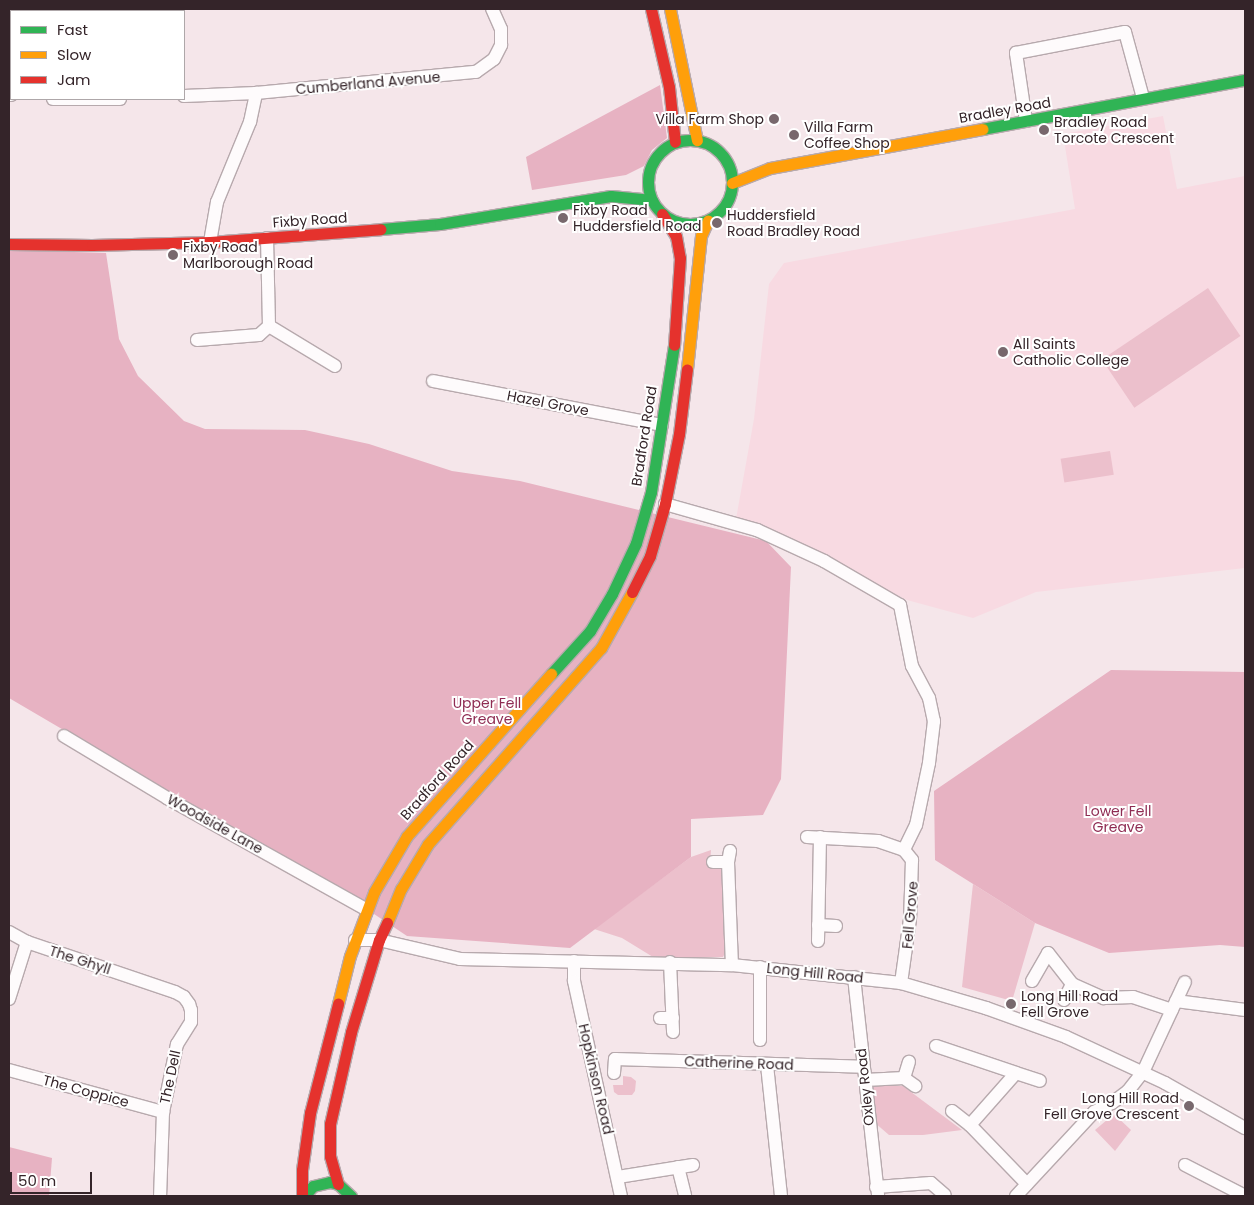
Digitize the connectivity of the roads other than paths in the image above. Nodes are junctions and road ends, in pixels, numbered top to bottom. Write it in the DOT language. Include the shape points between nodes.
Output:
graph roads {
  1 [pos="492,9"];
  2 [pos="651,9"];
  3 [pos="670,9"];
  4 [pos="1245,80"];
  5 [pos="256,93"];
  6 [pos="185,96"];
  7 [pos="1142,98"];
  8 [pos="1026,120"];
  9 [pos="697,140"];
  10 [pos="675,142"];
  11 [pos="728,164"];
  12 [pos="770,168"];
  13 [pos="638,184"];
  14 [pos="732,184"];
  15 [pos="611,196"];
  16 [pos="652,200"];
  17 [pos="662,214"];
  18 [pos="708,220"];
  19 [pos="267,238"];
  20 [pos="210,242"];
  21 [pos="9,244"];
  22 [pos="268,326"];
  23 [pos="197,340"];
  24 [pos="335,366"];
  25 [pos="433,381"];
  26 [pos="662,425"];
  27 [pos="665,504"];
  28 [pos="64,736"];
  29 [pos="904,850"];
  30 [pos="713,862"];
  31 [pos="367,910"];
  32 [pos="818,925"];
  33 [pos="836,926"];
  34 [pos="9,932"];
  35 [pos="355,940"];
  36 [pos="379,940"];
  37 [pos="818,941"];
  38 [pos="27,942"];
  39 [pos="574,961"];
  40 [pos="670,962"];
  41 [pos="732,965"];
  42 [pos="760,967"];
  43 [pos="854,976"];
  44 [pos="1032,981"];
  45 [pos="1186,982"];
  46 [pos="901,983"];
  47 [pos="154,984"];
  48 [pos="1072,984"];
  49 [pos="9,999"];
  50 [pos="1064,1000"];
  51 [pos="1174,1005"];
  52 [pos="1245,1010"];
  53 [pos="673,1032"];
  54 [pos="760,1040"];
  55 [pos="936,1046"];
  56 [pos="592,1059"];
  57 [pos="615,1059"];
  58 [pos="909,1062"];
  59 [pos="767,1065"];
  60 [pos="862,1067"];
  61 [pos="9,1070"];
  62 [pos="1143,1072"];
  63 [pos="614,1073"];
  64 [pos="1016,1073"];
  65 [pos="904,1078"];
  66 [pos="864,1080"];
  67 [pos="1040,1081"];
  68 [pos="915,1086"];
  69 [pos="952,1111"];
  70 [pos="162,1112"];
  71 [pos="970,1124"];
  72 [pos="1245,1128"];
  73 [pos="693,1165"];
  74 [pos="1185,1165"];
  75 [pos="678,1167"];
  76 [pos="338,1184"];
  77 [pos="1028,1184"];
  78 [pos="620,1187"];
  79 [pos="877,1192"];
  80 [pos="945,1195"];
  81 [pos="160,1196"];
  82 [pos="303,1196"];
  83 [pos="351,1196"];
  84 [pos="685,1196"];
  85 [pos="781,1196"];
  86 [pos="1016,1196"];
  87 [pos="1245,1196"];
  1 -- 5 [label="street, Cumberland Avenue" via="502,29 501,45 494,59 476,72"];
  2 -- 10 [label="main road" via="668,79"];
  3 -- 9 [label="main road"];
  4 -- 7 [label="main road, Bradley Road"];
  5 -- 6 [label="street, Cumberland Avenue"];
  5 -- 20 [label="street" via="250,122 217,202"];
  7 -- 8 [label="main road, Bradley Road"];
  7 -- 8 [label="street" via="1125,32 1016,53"];
  8 -- 12 [label="main road, Bradley Road"];
  9 -- 10 [label="main road"];
  9 -- 11 [label="main road" via="710,144"];
  10 -- 13 [label="main road" via="655,157"];
  11 -- 12 [label="main road, Bradley Road"];
  11 -- 14 [label="main road"];
  12 -- 14 [label="main road, Bradley Road"];
  13 -- 15 [label="main road, Fixby Road"];
  13 -- 16 [label="main road"];
  14 -- 18 [label="main road" via="725,205"];
  15 -- 16 [label="main road, Fixby Road"];
  15 -- 19 [label="main road, Fixby Road" via="440,224"];
  16 -- 17 [label="main road"];
  17 -- 18 [label="main road" via="684,224"];
  17 -- 26 [label="main road, Bradford Road" via="676,236 680,258 676,332"];
  18 -- 27 [label="main road" via="701,236 679,434"];
  19 -- 20 [label="main road, Fixby Road"];
  19 -- 22 [label="street"];
  20 -- 21 [label="main road, Fixby Road" via="92,246"];
  22 -- 23 [label="street" via="259,335"];
  22 -- 24 [label="street"];
  25 -- 26 [label="street, Hazel Grove"];
  26 -- 31 [label="main road, Bradford Road" via="651,492 639,534 612,594 590,631 407,836"];
  27 -- 29 [label="street" via="757,530 824,560 900,605 912,666 928,698 934,721 916,825"];
  27 -- 36 [label="main road" via="650,556 601,648 428,844 401,889"];
  28 -- 31 [label="street, Woodside Lane"];
  29 -- 32 [label="street" via="863,839 813,837"];
  29 -- 46 [label="street, Fell Grove" via="912,860 913,880"];
  30 -- 41 [label="street" via="729,856"];
  31 -- 35 [label="main road, Bradford Road"];
  32 -- 33 [label="street"];
  32 -- 37 [label="street"];
  34 -- 38 [label="street, The Ghyll"];
  35 -- 36 [label="street, Long Hill Road"];
  35 -- 82 [label="main road, Bradford Road" via="310,1113 302,1170"];
  36 -- 39 [label="street, Long Hill Road" via="460,959"];
  36 -- 76 [label="main road" via="351,1032 330,1124 330,1156"];
  38 -- 47 [label="street, The Ghyll"];
  38 -- 49 [label="street"];
  39 -- 40 [label="street, Long Hill Road"];
  39 -- 56 [label="street, Hopkinson Road" via="574,981"];
  40 -- 41 [label="street, Long Hill Road"];
  40 -- 53 [label="street" via="666,1018"];
  41 -- 42 [label="street, Long Hill Road"];
  42 -- 43 [label="street, Long Hill Road"];
  42 -- 54 [label="street"];
  43 -- 46 [label="street, Long Hill Road"];
  43 -- 60 [label="street, Oxley Road"];
  44 -- 48 [label="street" via="1048,953"];
  45 -- 51 [label="street"];
  46 -- 62 [label="street, Long Hill Road" via="1050,1031"];
  47 -- 70 [label="street, The Dell" via="184,997 192,1010 191,1022 177,1044"];
  48 -- 50 [label="street"];
  48 -- 51 [label="street" via="1104,998 1133,997"];
  51 -- 52 [label="street"];
  51 -- 62 [label="street"];
  55 -- 64 [label="street"];
  56 -- 57 [label="street, Catherine Road"];
  56 -- 78 [label="street, Hopkinson Road"];
  57 -- 59 [label="street, Catherine Road"];
  57 -- 63 [label="street"];
  58 -- 65 [label="street"];
  59 -- 60 [label="street, Catherine Road"];
  59 -- 85 [label="street"];
  60 -- 66 [label="street, Oxley Road"];
  61 -- 70 [label="street, The Coppice"];
  62 -- 72 [label="street, Long Hill Road"];
  62 -- 77 [label="street" via="1128,1091 1094,1112"];
  64 -- 67 [label="street"];
  64 -- 71 [label="street"];
  65 -- 66 [label="street"];
  65 -- 68 [label="street"];
  66 -- 79 [label="street, Oxley Road"];
  69 -- 71 [label="street"];
  70 -- 81 [label="street, The Dell"];
  71 -- 77 [label="street"];
  73 -- 75 [label="street"];
  74 -- 87 [label="street"];
  75 -- 78 [label="street"];
  75 -- 84 [label="street"];
  76 -- 82 [label="main road, Bradford Road" via="321,1182"];
  76 -- 83 [label="main road"];
  77 -- 86 [label="street"];
  79 -- 80 [label="street" via="931,1183"];
}
